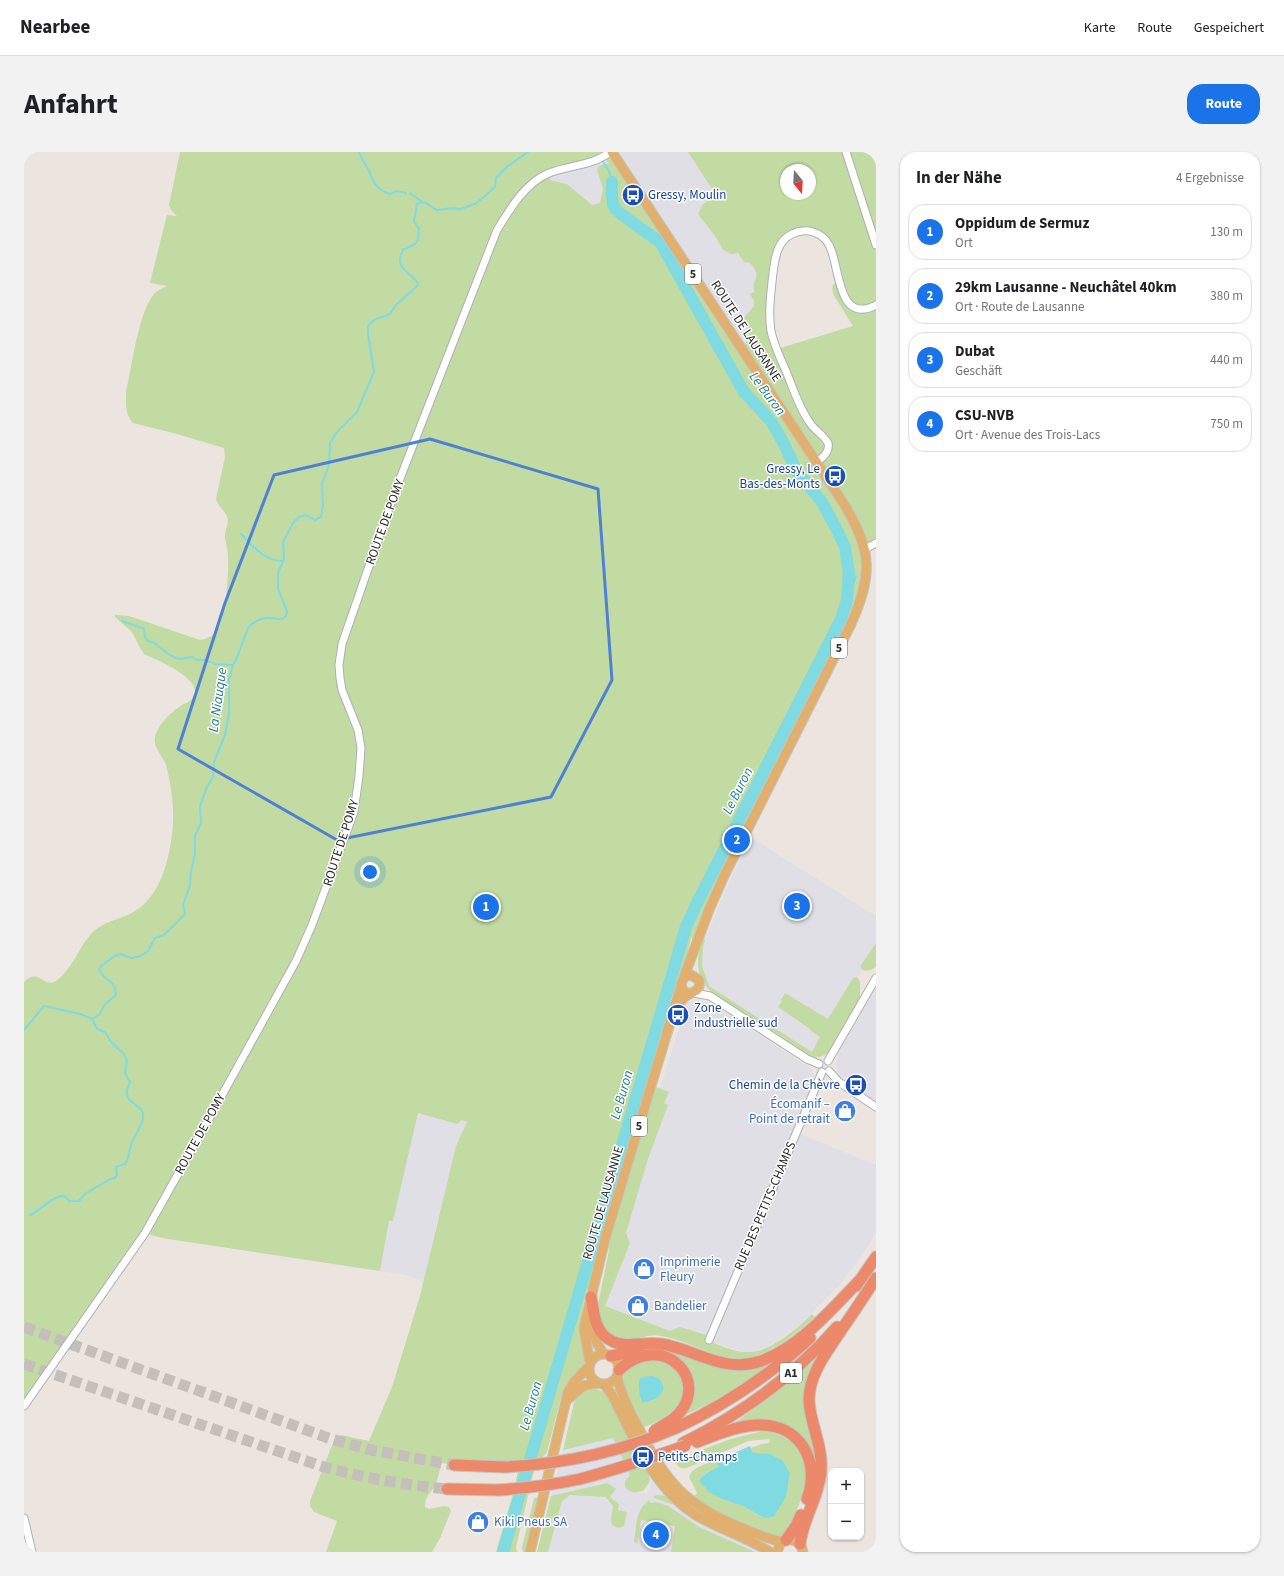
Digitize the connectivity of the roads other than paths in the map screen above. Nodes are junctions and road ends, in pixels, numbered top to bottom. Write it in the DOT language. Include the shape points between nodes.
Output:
graph roads {
  1 [pos="846,152"];
  2 [pos="609,153"];
  3 [pos="876,245"];
  4 [pos="876,305"];
  5 [pos="817,462"];
  6 [pos="876,543"];
  7 [pos="865,549"];
  8 [pos="698,940"];
  9 [pos="684,977"];
  10 [pos="876,978"];
  11 [pos="699,981"];
  12 [pos="681,986"];
  13 [pos="692,993"];
  14 [pos="710,996"];
  15 [pos="673,1014"];
  16 [pos="828,1061"];
  17 [pos="819,1064"];
  18 [pos="825,1072"];
  19 [pos="876,1107"];
  20 [pos="876,1257"];
  21 [pos="876,1278"];
  22 [pos="860,1281"];
  23 [pos="591,1297"];
  24 [pos="588,1309"];
  25 [pos="709,1340"];
  26 [pos="655,1343"];
  27 [pos="608,1355"];
  28 [pos="590,1365"];
  29 [pos="618,1373"];
  30 [pos="600,1383"];
  31 [pos="567,1400"];
  32 [pos="24,1406"];
  33 [pos="674,1424"];
  34 [pos="684,1444"];
  35 [pos="454,1465"];
  36 [pos="447,1489"];
  37 [pos="24,1518"];
  38 [pos="785,1541"];
  39 [pos="803,1549"];
  40 [pos="32,1552"];
  41 [pos="530,1552"];
  42 [pos="770,1552"];
  43 [pos="777,1552"];
  1 -- 3 [label="street"];
  2 -- 5 [label="main road, ROUTE DE LAUSANNE / 5"];
  2 -- 32 [label="street, ROUTE DE POMY" via="595,161 549,173 539,179 514,204 497,230 394,494 342,644 340,678 342,690 358,730 361,748 359,776 352,817 312,925 296,961 145,1233"];
  4 -- 5 [label="street" via="858,308 845,298 828,242 820,236 809,231 798,232 780,245 772,279 771,332 801,408 810,423 828,443 826,454"];
  5 -- 7 [label="main road, ROUTE DE LAUSANNE / 5" via="852,518"];
  6 -- 7 [label="street"];
  7 -- 8 [label="main road, ROUTE DE LAUSANNE / 5" via="867,578 857,611 728,869"];
  8 -- 9 [label="main road, ROUTE DE LAUSANNE / 5"];
  8 -- 11 [label="main road, ROUTE DE LAUSANNE / 5" via="695,966"];
  9 -- 11 [label="main road" via="691,975"];
  9 -- 12 [label="main road"];
  10 -- 16 [label="street"];
  11 -- 13 [label="main road" via="698,990"];
  11 -- 14 [label="street"];
  12 -- 13 [label="main road" via="683,991"];
  12 -- 15 [label="main road, ROUTE DE LAUSANNE / 5"];
  13 -- 14 [label="street"];
  13 -- 15 [label="main road, ROUTE DE LAUSANNE / 5" via="679,1003"];
  14 -- 17 [label="street" via="807,1059"];
  15 -- 23 [label="main road, ROUTE DE LAUSANNE / 5" via="609,1226"];
  16 -- 17 [label="street"];
  16 -- 18 [label="street" via="831,1067"];
  17 -- 18 [label="street" via="819,1069"];
  18 -- 19 [label="street"];
  18 -- 25 [label="street, RUE DES PETITS-CHAMPS"];
  20 -- 22 [label="highway, A1"];
  21 -- 34 [label="highway, A1" via="836,1328 794,1370 737,1413"];
  21 -- 39 [label="highway" via="819,1365 811,1384 810,1407 820,1449 821,1472 802,1533"];
  22 -- 26 [label="highway" via="800,1338 759,1362 744,1365 726,1364"];
  22 -- 33 [label="highway, A1" via="823,1324 777,1366 730,1400"];
  23 -- 24 [label="main road, ROUTE DE LAUSANNE / 5"];
  23 -- 26 [label="highway" via="597,1326 606,1338 622,1344"];
  24 -- 27 [label="main road, ROUTE DE LAUSANNE / 5" via="596,1343"];
  24 -- 28 [label="main road, ROUTE DE LAUSANNE / 5" via="584,1330"];
  26 -- 27 [label="highway" via="643,1345 626,1353"];
  27 -- 28 [label="main road" via="596,1356"];
  27 -- 29 [label="main road" via="617,1361"];
  28 -- 30 [label="main road" via="590,1375"];
  28 -- 31 [label="main road" via="571,1386"];
  29 -- 30 [label="main road" via="611,1382"];
  29 -- 33 [label="highway" via="632,1359 647,1355 664,1356 678,1364 686,1376 688,1390 683,1408"];
  29 -- 38 [label="main road" via="622,1396 643,1438 659,1467 675,1487 714,1516 770,1539"];
  30 -- 31 [label="main road" via="583,1386"];
  30 -- 42 [label="main road" via="612,1395 651,1471 668,1492 695,1514"];
  31 -- 41 [label="main road"];
  33 -- 35 [label="highway, bridge" via="600,1454 556,1462 504,1467"];
  34 -- 36 [label="highway, bridge" via="609,1471 568,1481 499,1490"];
  34 -- 38 [label="highway" via="736,1428 756,1425 773,1426 796,1438 809,1458 812,1480 801,1515"];
  37 -- 40 [label="street"];
  38 -- 39 [label="main road" via="792,1540"];
  38 -- 43 [label="main road" via="778,1547"];
}
